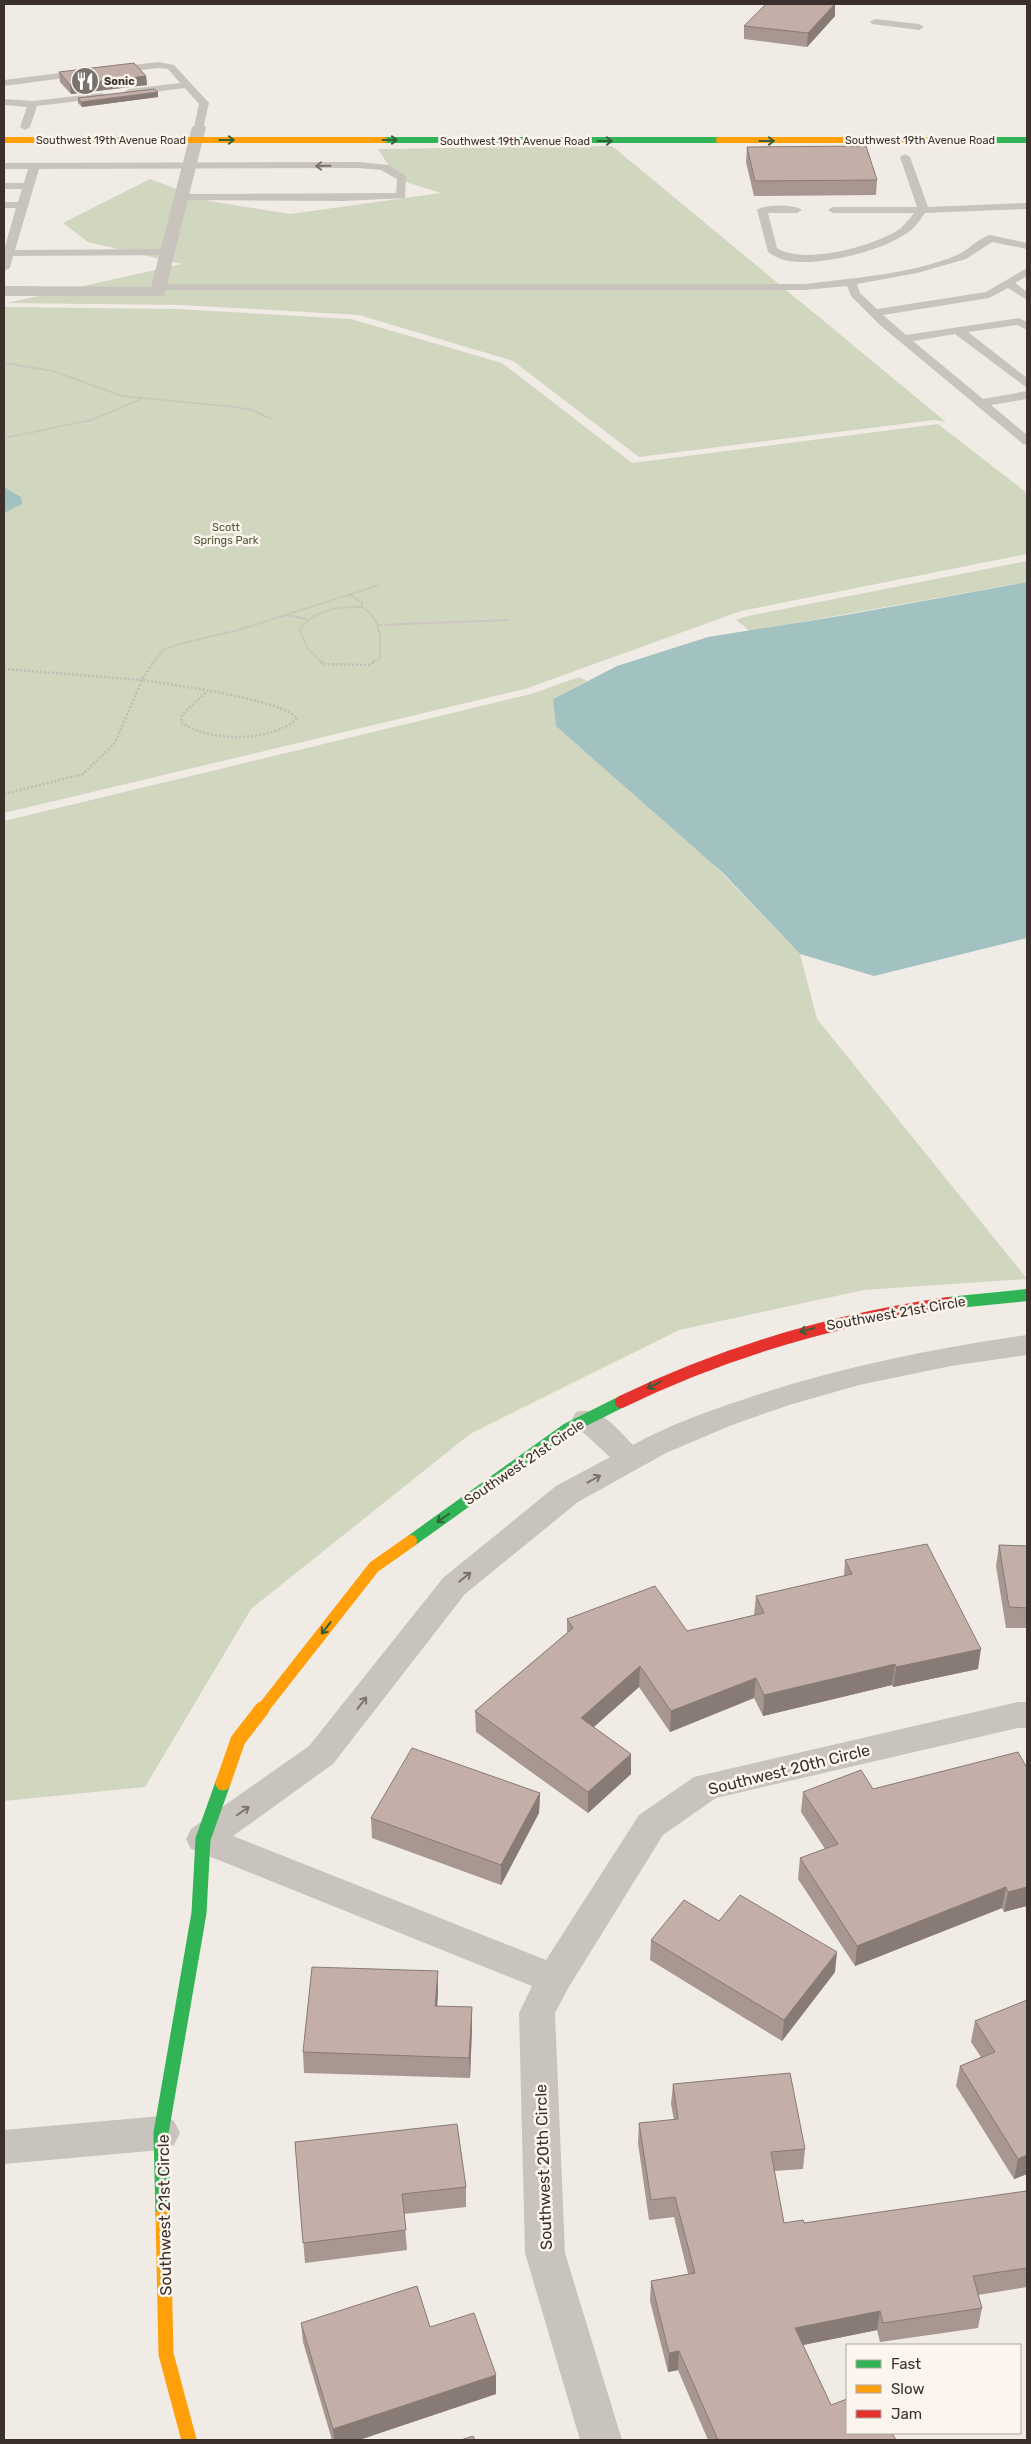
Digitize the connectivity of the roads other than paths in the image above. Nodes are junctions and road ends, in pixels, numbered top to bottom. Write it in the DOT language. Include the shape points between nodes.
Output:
graph roads {
  1 [pos="875,22"];
  2 [pos="919,27"];
  3 [pos="4,84"];
  4 [pos="188,85"];
  5 [pos="4,102"];
  6 [pos="33,104"];
  7 [pos="11,127"];
  8 [pos="30,127"];
  9 [pos="198,130"];
  10 [pos="4,140"];
  11 [pos="1027,140"];
  12 [pos="905,157"];
  13 [pos="4,166"];
  14 [pos="34,167"];
  15 [pos="189,167"];
  16 [pos="4,186"];
  17 [pos="28,186"];
  18 [pos="182,197"];
  19 [pos="4,205"];
  20 [pos="23,205"];
  21 [pos="1027,206"];
  22 [pos="923,209"];
  23 [pos="797,210"];
  24 [pos="833,210"];
  25 [pos="1027,246"];
  26 [pos="168,252"];
  27 [pos="8,253"];
  28 [pos="4,268"];
  29 [pos="1027,271"];
  30 [pos="850,282"];
  31 [pos="1008,283"];
  32 [pos="159,287"];
  33 [pos="4,291"];
  34 [pos="1027,297"];
  35 [pos="874,313"];
  36 [pos="1027,327"];
  37 [pos="957,330"];
  38 [pos="903,339"];
  39 [pos="1027,384"];
  40 [pos="1027,395"];
  41 [pos="981,403"];
  42 [pos="1027,441"];
  43 [pos="1027,1295"];
  44 [pos="1027,1345"];
  45 [pos="587,1419"];
  46 [pos="630,1459"];
  47 [pos="1027,1715"];
  48 [pos="203,1839"];
  49 [pos="554,1979"];
  50 [pos="162,2133"];
  51 [pos="4,2147"];
  52 [pos="189,2440"];
  53 [pos="601,2440"];
  1 -- 2 [label="lane"];
  3 -- 4 [label="lane" via="152,66 171,67"];
  4 -- 6 [label="lane"];
  4 -- 9 [label="lane" via="204,103"];
  5 -- 6 [label="lane"];
  6 -- 8 [label="lane"];
  7 -- 8 [label="main road, Southwest 19th Avenue Road"];
  9 -- 10 [label="main road, Southwest 19th Avenue Road"];
  9 -- 11 [label="main road, Southwest 19th Avenue Road, one-way"];
  9 -- 15 [label="street"];
  12 -- 22 [label="lane"];
  13 -- 14 [label="lane"];
  14 -- 15 [label="lane"];
  14 -- 17 [label="lane"];
  15 -- 18 [label="street"];
  18 -- 15 [label="lane, one-way" via="401,196 402,178 384,167"];
  16 -- 17 [label="lane"];
  17 -- 20 [label="lane"];
  18 -- 26 [label="street"];
  19 -- 20 [label="lane"];
  20 -- 27 [label="lane"];
  21 -- 22 [label="lane"];
  22 -- 23 [label="lane" via="898,236 866,247 836,254 781,256 772,250 762,210"];
  22 -- 24 [label="lane"];
  25 -- 30 [label="lane" via="990,234 962,257 917,270"];
  26 -- 27 [label="lane"];
  26 -- 32 [label="street"];
  27 -- 28 [label="lane"];
  29 -- 31 [label="lane"];
  30 -- 32 [label="lane" via="805,287"];
  30 -- 35 [label="lane" via="855,294"];
  31 -- 34 [label="lane"];
  31 -- 35 [label="lane" via="989,295"];
  32 -- 33 [label="street" via="158,292"];
  35 -- 38 [label="lane"];
  36 -- 37 [label="lane" via="1019,321"];
  37 -- 38 [label="lane"];
  37 -- 39 [label="lane"];
  38 -- 41 [label="lane"];
  40 -- 41 [label="lane"];
  41 -- 42 [label="lane"];
  43 -- 45 [label="main road, Southwest 21st Circle, one-way" via="909,1308 806,1330 667,1378"];
  44 -- 46 [label="street" via="951,1356 832,1383 721,1418"];
  45 -- 46 [label="street"];
  45 -- 48 [label="main road, Southwest 21st Circle, one-way" via="567,1429 374,1567 238,1740"];
  48 -- 46 [label="street, one-way" via="321,1756 454,1586 568,1494"];
  47 -- 49 [label="street, Southwest 20th Circle" via="706,1787 651,1825"];
  48 -- 49 [label="street"];
  48 -- 50 [label="main road, Southwest 21st Circle" via="199,1913"];
  49 -- 53 [label="street, Southwest 20th Circle" via="538,2013 545,2253"];
  50 -- 51 [label="street"];
  50 -- 52 [label="main road, Southwest 21st Circle" via="166,2354"];
}
